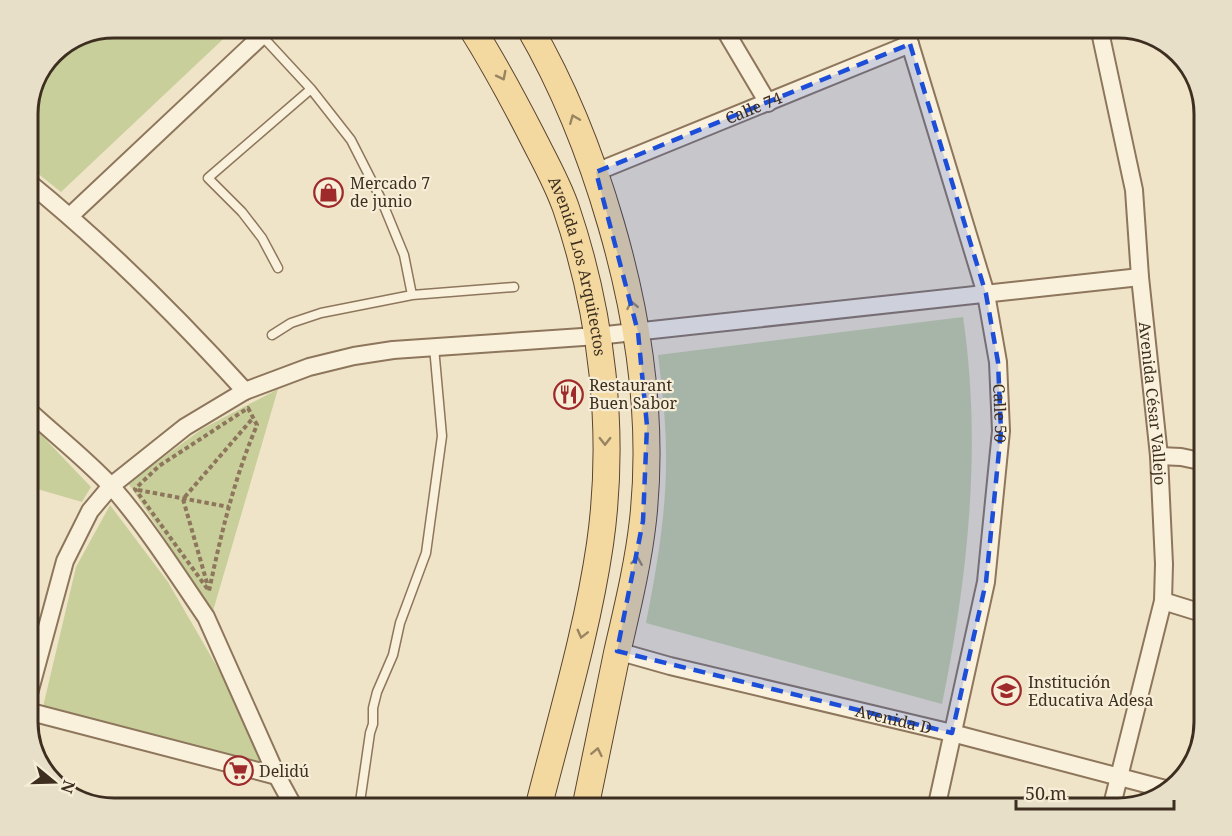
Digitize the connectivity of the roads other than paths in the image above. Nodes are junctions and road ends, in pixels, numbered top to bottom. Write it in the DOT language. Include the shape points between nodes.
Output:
graph roads {
  1 [pos="254,38"];
  2 [pos="269,38"];
  3 [pos="478,38"];
  4 [pos="535,38"];
  5 [pos="730,38"];
  6 [pos="908,38"];
  7 [pos="1101,38"];
  8 [pos="910,44"];
  9 [pos="311,89"];
  10 [pos="768,103"];
  11 [pos="596,172"];
  12 [pos="38,190"];
  13 [pos="70,216"];
  14 [pos="278,268"];
  15 [pos="1140,277"];
  16 [pos="514,287"];
  17 [pos="986,294"];
  18 [pos="412,295"];
  19 [pos="638,332"];
  20 [pos="272,335"];
  21 [pos="597,336"];
  22 [pos="434,347"];
  23 [pos="245,391"];
  24 [pos="38,419"];
  25 [pos="1159,456"];
  26 [pos="1194,460"];
  27 [pos="111,486"];
  28 [pos="1163,601"];
  29 [pos="1194,611"];
  30 [pos="617,651"];
  31 [pos="38,661"];
  32 [pos="38,714"];
  33 [pos="952,733"];
  34 [pos="277,776"];
  35 [pos="1118,778"];
  36 [pos="1158,787"];
  37 [pos="289,798"];
  38 [pos="361,798"];
  39 [pos="541,798"];
  40 [pos="587,798"];
  41 [pos="938,798"];
  42 [pos="1114,798"];
  1 -- 13 [label="street"];
  2 -- 9 [label="lane"];
  3 -- 21 [label="main road, Avenida Los Arquitectos, one-way" via="497,68 565,206"];
  11 -- 4 [label="main road, one-way" via="566,99"];
  5 -- 10 [label="street"];
  6 -- 8 [label="street, Calle 50"];
  7 -- 15 [label="street, Avenida César Vallejo" via="1134,190"];
  8 -- 10 [label="street, Calle 74"];
  8 -- 17 [label="street, Calle 50"];
  9 -- 14 [label="lane" via="208,178 242,212"];
  9 -- 18 [label="lane" via="351,140 381,199 404,255"];
  10 -- 11 [label="street, Calle 74"];
  19 -- 11 [label="main road, one-way"];
  12 -- 13 [label="street"];
  13 -- 23 [label="street" via="185,324"];
  15 -- 17 [label="street"];
  15 -- 25 [label="street, Avenida César Vallejo"];
  16 -- 18 [label="lane"];
  17 -- 19 [label="street"];
  17 -- 33 [label="street, Calle 50" via="998,362 1001,430 986,582"];
  18 -- 20 [label="lane" via="321,313 291,323"];
  19 -- 21 [label="street"];
  30 -- 19 [label="main road, one-way" via="633,585 646,478 645,396"];
  21 -- 22 [label="street"];
  21 -- 39 [label="main road, Avenida Los Arquitectos, one-way" via="606,468 600,543"];
  22 -- 23 [label="street" via="354,356 309,367"];
  22 -- 38 [label="lane" via="442,436 426,553 377,692"];
  23 -- 27 [label="street" via="185,427"];
  24 -- 27 [label="street"];
  25 -- 26 [label="street"];
  25 -- 28 [label="street, Avenida César Vallejo"];
  27 -- 31 [label="street" via="90,511 65,561"];
  27 -- 34 [label="street" via="206,617"];
  28 -- 29 [label="street"];
  28 -- 35 [label="street, Avenida César Vallejo"];
  30 -- 33 [label="street, Avenida D"];
  40 -- 30 [label="main road, one-way"];
  32 -- 34 [label="street"];
  33 -- 35 [label="street, Avenida D"];
  33 -- 41 [label="street, Calle 50"];
  34 -- 37 [label="street"];
  35 -- 36 [label="street, Avenida D"];
  35 -- 42 [label="street, Avenida César Vallejo"];
}
